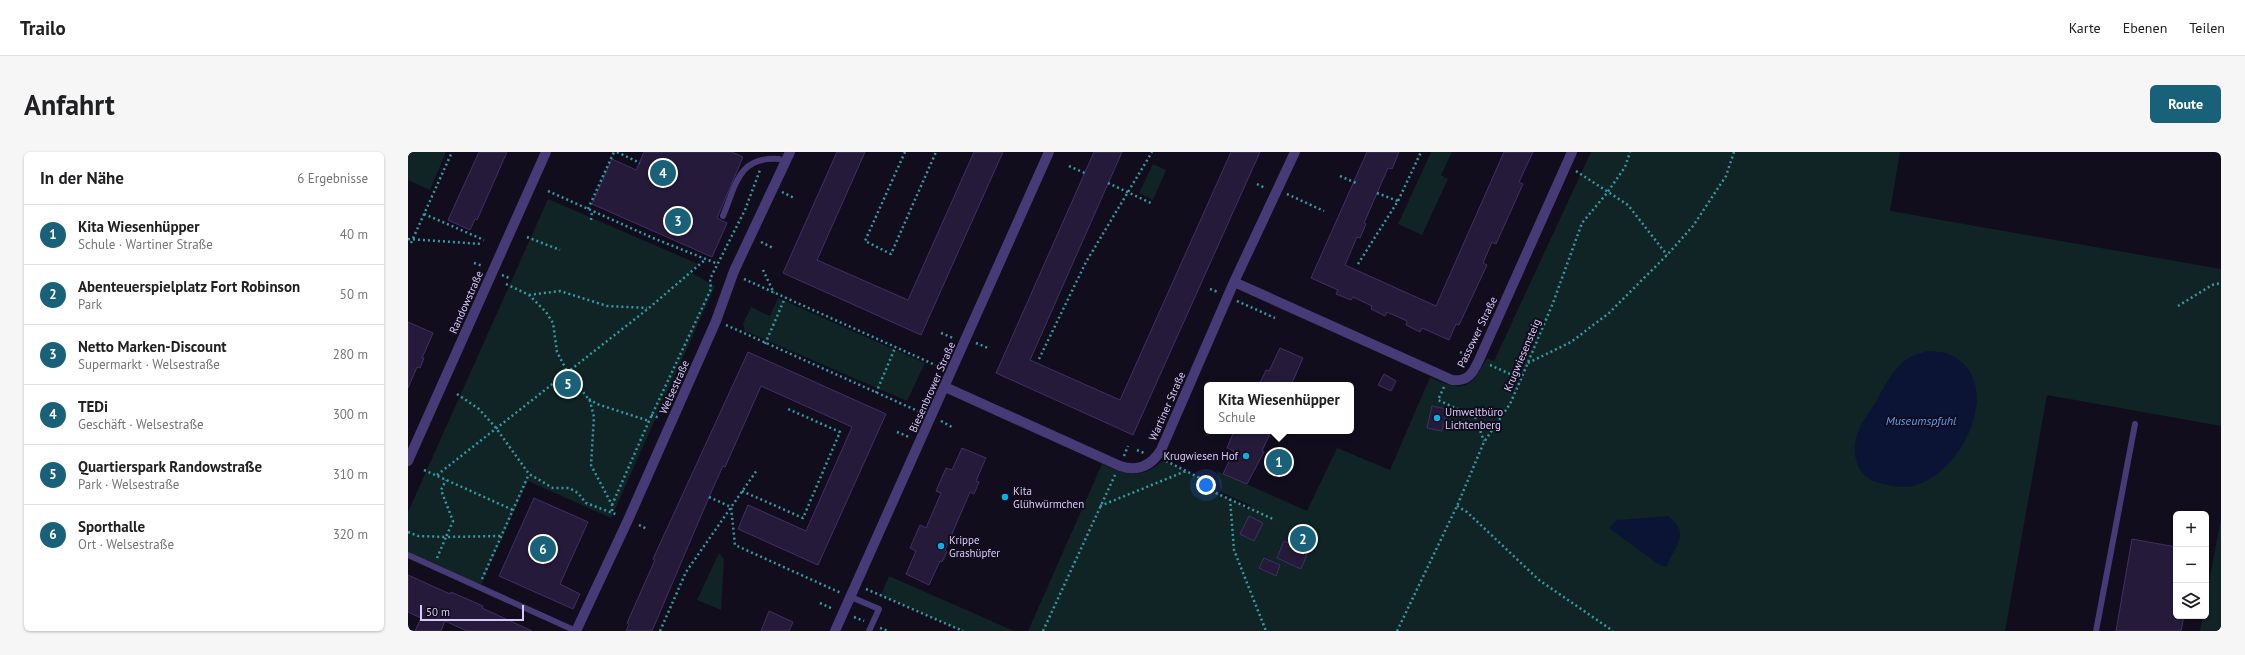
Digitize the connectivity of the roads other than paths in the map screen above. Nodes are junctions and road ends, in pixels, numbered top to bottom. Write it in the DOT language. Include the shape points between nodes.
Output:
graph roads {
  1 [pos="546,152"];
  2 [pos="790,152"];
  3 [pos="1049,152"];
  4 [pos="1295,152"];
  5 [pos="1572,152"];
  6 [pos="779,160"];
  7 [pos="723,216"];
  8 [pos="1234,282"];
  9 [pos="945,387"];
  10 [pos="2135,424"];
  11 [pos="408,461"];
  12 [pos="408,555"];
  13 [pos="851,597"];
  14 [pos="576,631"];
  15 [pos="835,631"];
  16 [pos="869,631"];
  17 [pos="2096,631"];
  1 -- 11 [label="street, Randowstraße"];
  2 -- 14 [label="street, Welsestraße" via="734,271 716,321"];
  3 -- 9 [label="street, Biesenbrower Straße"];
  4 -- 8 [label="street, Wartiner Straße"];
  5 -- 8 [label="street, Passower Straße" via="1479,360 1465,380 1452,380"];
  6 -- 7 [label="lane" via="762,159 744,168"];
  8 -- 9 [label="street, Wartiner Straße" via="1157,457 1145,466 1120,466"];
  9 -- 13 [label="street, Biesenbrower Straße"];
  10 -- 17 [label="lane"];
  12 -- 14 [label="lane"];
  13 -- 15 [label="street, Biesenbrower Straße"];
  13 -- 16 [label="lane" via="879,609"];
}
